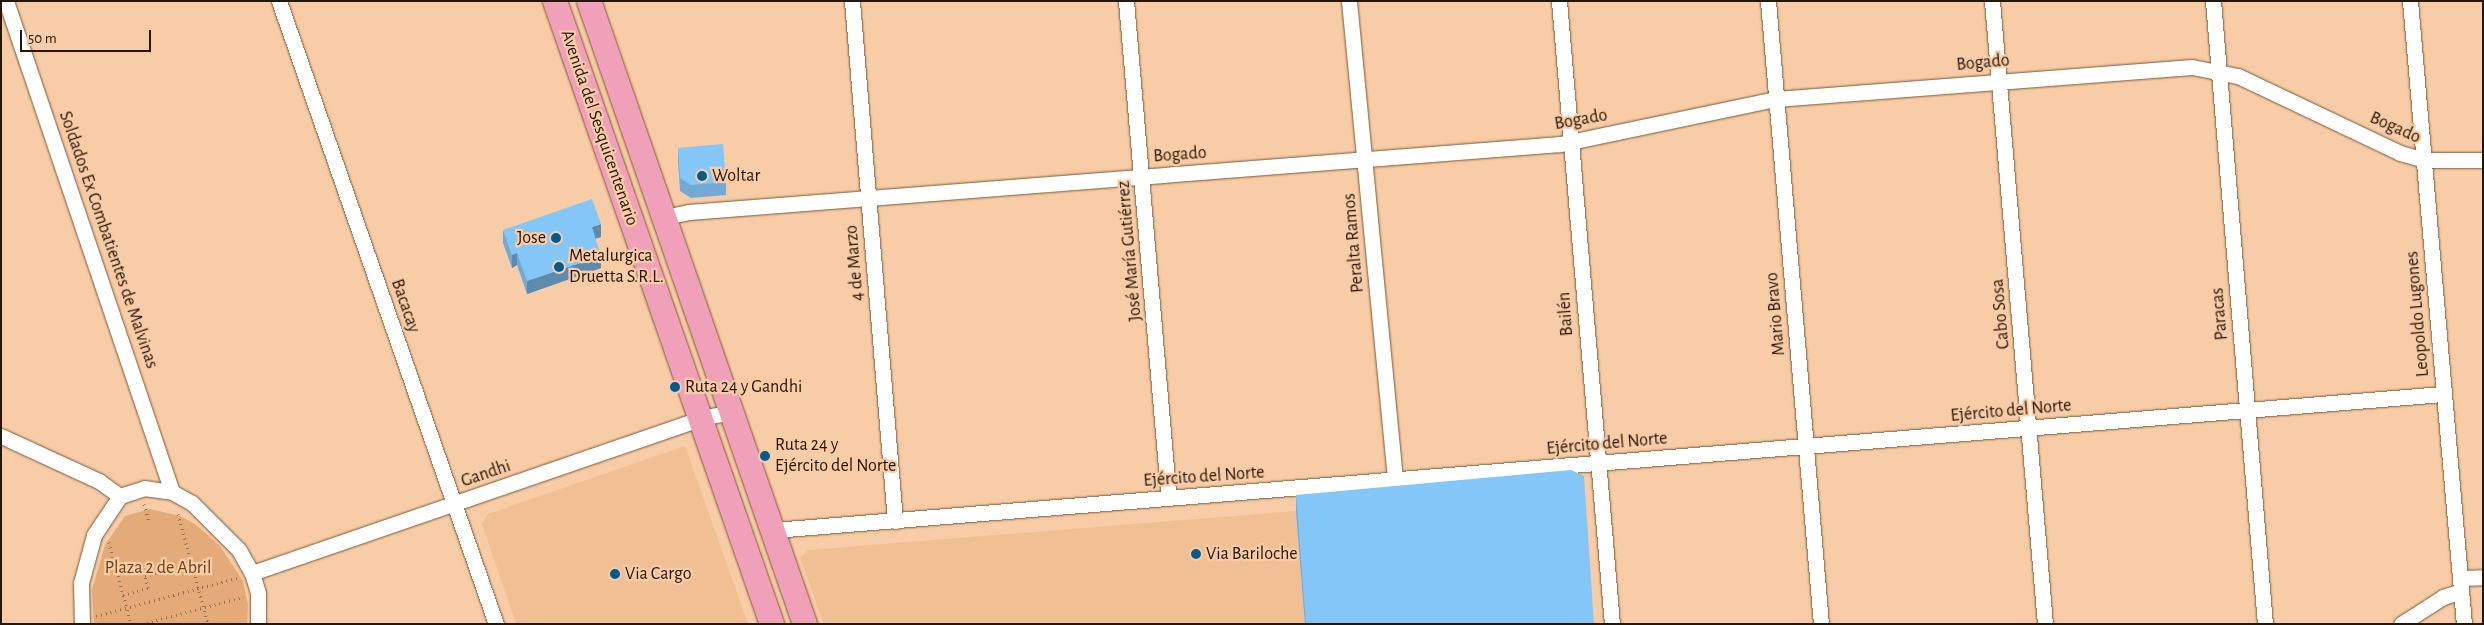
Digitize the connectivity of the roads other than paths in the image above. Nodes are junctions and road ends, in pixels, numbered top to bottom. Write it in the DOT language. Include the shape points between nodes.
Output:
graph roads {
  1 [pos="6,1"];
  2 [pos="279,1"];
  3 [pos="555,1"];
  4 [pos="589,1"];
  5 [pos="852,1"];
  6 [pos="1126,1"];
  7 [pos="1349,1"];
  8 [pos="1559,1"];
  9 [pos="1768,1"];
  10 [pos="1992,1"];
  11 [pos="2213,1"];
  12 [pos="2410,1"];
  13 [pos="2216,70"];
  14 [pos="2000,80"];
  15 [pos="1776,99"];
  16 [pos="1572,142"];
  17 [pos="1364,160"];
  18 [pos="2424,160"];
  19 [pos="2483,160"];
  20 [pos="1142,177"];
  21 [pos="869,200"];
  22 [pos="665,217"];
  23 [pos="2443,394"];
  24 [pos="2248,411"];
  25 [pos="732,412"];
  26 [pos="701,418"];
  27 [pos="2030,429"];
  28 [pos="1,436"];
  29 [pos="1806,446"];
  30 [pos="1597,463"];
  31 [pos="1395,481"];
  32 [pos="172,492"];
  33 [pos="120,496"];
  34 [pos="1169,498"];
  35 [pos="454,505"];
  36 [pos="896,521"];
  37 [pos="774,530"];
  38 [pos="252,574"];
  39 [pos="2483,577"];
  40 [pos="2461,584"];
  41 [pos="82,622"];
  42 [pos="258,624"];
  43 [pos="496,624"];
  44 [pos="772,624"];
  45 [pos="805,624"];
  46 [pos="1612,624"];
  47 [pos="1821,624"];
  48 [pos="2045,624"];
  49 [pos="2265,624"];
  50 [pos="2401,624"];
  51 [pos="2464,624"];
  1 -- 32 [label="street, Soldados Ex Combatientes de Malvinas"];
  2 -- 35 [label="street, Bacacay"];
  3 -- 26 [label="main road, Avenida del Sesquicentenario"];
  4 -- 22 [label="main road, Avenida del Sesquicentenario"];
  5 -- 21 [label="street, 4 de Marzo"];
  6 -- 20 [label="street, José María Gutiérrez"];
  7 -- 17 [label="street, Peralta Ramos"];
  8 -- 16 [label="street, Bailén"];
  9 -- 15 [label="street, Mario Bravo"];
  10 -- 14 [label="street, Cabo Sosa"];
  11 -- 13 [label="street, Paracas"];
  12 -- 18 [label="street, Leopoldo Lugones"];
  13 -- 14 [label="street, Bogado" via="2192,67"];
  13 -- 18 [label="street, Bogado" via="2256,83 2400,153"];
  13 -- 24 [label="street, Paracas"];
  14 -- 15 [label="street, Bogado"];
  14 -- 27 [label="street, Cabo Sosa"];
  15 -- 16 [label="street, Bogado"];
  15 -- 29 [label="street, Mario Bravo"];
  16 -- 17 [label="street, Bogado"];
  16 -- 30 [label="street, Bailén"];
  17 -- 20 [label="street, Bogado"];
  17 -- 31 [label="street, Peralta Ramos"];
  18 -- 19 [label="street, Bogado"];
  18 -- 23 [label="street, Leopoldo Lugones"];
  20 -- 21 [label="street, Bogado"];
  20 -- 34 [label="street, José María Gutiérrez"];
  21 -- 22 [label="street, Bogado" via="688,212"];
  21 -- 36 [label="street, 4 de Marzo"];
  22 -- 25 [label="main road, Avenida del Sesquicentenario"];
  23 -- 24 [label="street, Ejército del Norte"];
  23 -- 40 [label="street, Leopoldo Lugones"];
  24 -- 27 [label="street, Ejército del Norte"];
  24 -- 49 [label="street, Paracas"];
  25 -- 26 [label="street, Gandhi"];
  25 -- 37 [label="main road, Avenida del Sesquicentenario"];
  26 -- 35 [label="street, Gandhi"];
  26 -- 44 [label="main road, Avenida del Sesquicentenario"];
  27 -- 29 [label="street, Ejército del Norte"];
  27 -- 48 [label="street, Cabo Sosa"];
  28 -- 33 [label="street" via="100,480"];
  29 -- 30 [label="street, Ejército del Norte"];
  29 -- 47 [label="street, Mario Bravo"];
  30 -- 31 [label="street, Ejército del Norte"];
  30 -- 46 [label="street, Bailén"];
  31 -- 34 [label="street, Ejército del Norte"];
  32 -- 33 [label="street" via="144,488"];
  32 -- 38 [label="street" via="206,514 240,550"];
  33 -- 41 [label="street" via="103,520 85,561 81,583"];
  34 -- 36 [label="street, Ejército del Norte"];
  35 -- 38 [label="street, Gandhi"];
  35 -- 43 [label="street, Bacacay"];
  36 -- 37 [label="street, Ejército del Norte"];
  37 -- 45 [label="main road, Avenida del Sesquicentenario"];
  38 -- 42 [label="street" via="258,593"];
  39 -- 40 [label="street"];
  40 -- 50 [label="street"];
  40 -- 51 [label="street, Leopoldo Lugones"];
}
